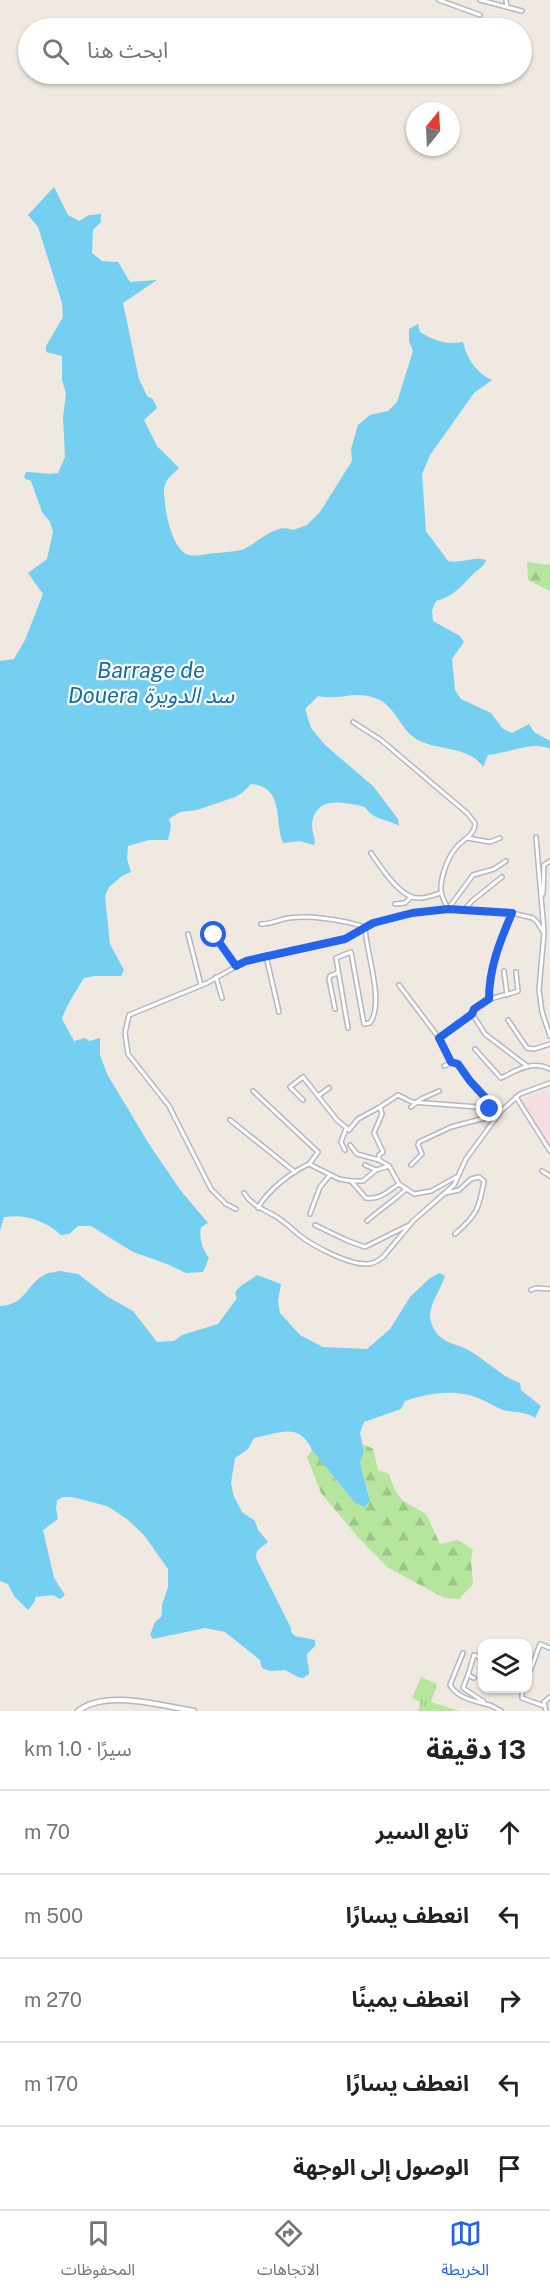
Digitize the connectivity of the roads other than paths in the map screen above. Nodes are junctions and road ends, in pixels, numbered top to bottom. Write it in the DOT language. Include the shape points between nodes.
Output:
graph roads {
  1 [pos="439,0"];
  2 [pos="480,0"];
  3 [pos="506,0"];
  4 [pos="445,1"];
  5 [pos="507,7"];
  6 [pos="522,10"];
  7 [pos="480,15"];
  8 [pos="352,722"];
  9 [pos="536,837"];
  10 [pos="466,838"];
  11 [pos="500,838"];
  12 [pos="371,853"];
  13 [pos="506,861"];
  14 [pos="550,861"];
  15 [pos="502,877"];
  16 [pos="441,893"];
  17 [pos="542,896"];
  18 [pos="411,897"];
  19 [pos="395,904"];
  20 [pos="448,909"];
  21 [pos="465,910"];
  22 [pos="512,913"];
  23 [pos="261,924"];
  24 [pos="365,927"];
  25 [pos="544,933"];
  26 [pos="188,934"];
  27 [pos="214,935"];
  28 [pos="543,938"];
  29 [pos="550,939"];
  30 [pos="266,956"];
  31 [pos="236,966"];
  32 [pos="504,970"];
  33 [pos="516,972"];
  34 [pos="337,973"];
  35 [pos="216,977"];
  36 [pos="201,985"];
  37 [pos="399,985"];
  38 [pos="507,994"];
  39 [pos="222,998"];
  40 [pos="489,999"];
  41 [pos="335,1009"];
  42 [pos="279,1012"];
  43 [pos="472,1014"];
  44 [pos="508,1020"];
  45 [pos="348,1028"];
  46 [pos="550,1036"];
  47 [pos="439,1038"];
  48 [pos="550,1044"];
  49 [pos="476,1049"];
  50 [pos="451,1064"];
  51 [pos="444,1066"];
  52 [pos="527,1066"];
  53 [pos="550,1069"];
  54 [pos="550,1083"];
  55 [pos="329,1088"];
  56 [pos="253,1091"];
  57 [pos="439,1091"];
  58 [pos="318,1096"];
  59 [pos="516,1097"];
  60 [pos="303,1100"];
  61 [pos="417,1103"];
  62 [pos="380,1107"];
  63 [pos="411,1107"];
  64 [pos="495,1112"];
  65 [pos="230,1120"];
  66 [pos="346,1130"];
  67 [pos="350,1145"];
  68 [pos="345,1150"];
  69 [pos="550,1151"];
  70 [pos="379,1160"];
  71 [pos="309,1164"];
  72 [pos="365,1165"];
  73 [pos="411,1165"];
  74 [pos="388,1166"];
  75 [pos="376,1170"];
  76 [pos="543,1171"];
  77 [pos="295,1172"];
  78 [pos="330,1175"];
  79 [pos="460,1175"];
  80 [pos="550,1176"];
  81 [pos="351,1181"];
  82 [pos="399,1184"];
  83 [pos="406,1189"];
  84 [pos="244,1193"];
  85 [pos="441,1194"];
  86 [pos="258,1208"];
  87 [pos="236,1209"];
  88 [pos="310,1214"];
  89 [pos="367,1221"];
  90 [pos="315,1225"];
  91 [pos="409,1226"];
  92 [pos="455,1234"];
  93 [pos="550,1289"];
  94 [pos="531,1290"];
  95 [pos="550,1648"];
  96 [pos="463,1653"];
  97 [pos="478,1656"];
  98 [pos="532,1665"];
  99 [pos="468,1675"];
  100 [pos="474,1678"];
  101 [pos="522,1694"];
  102 [pos="550,1697"];
  103 [pos="489,1705"];
  104 [pos="544,1706"];
  105 [pos="78,1711"];
  106 [pos="194,1711"];
  107 [pos="501,1711"];
  108 [pos="546,1711"];
  1 -- 4 [label="street"];
  2 -- 5 [label="street"];
  3 -- 5 [label="street"];
  4 -- 7 [label="street"];
  5 -- 6 [label="street"];
  8 -- 10 [label="street" via="381,740 467,813 476,828"];
  9 -- 17 [label="street"];
  10 -- 11 [label="street" via="490,842"];
  10 -- 16 [label="street" via="449,859"];
  12 -- 18 [label="street" via="393,883"];
  13 -- 20 [label="street" via="473,875"];
  14 -- 17 [label="street" via="544,865"];
  15 -- 21 [label="street"];
  16 -- 18 [label="street"];
  16 -- 20 [label="street"];
  17 -- 25 [label="street"];
  18 -- 19 [label="street" via="405,903"];
  20 -- 21 [label="street"];
  20 -- 24 [label="street" via="401,916"];
  21 -- 22 [label="street"];
  22 -- 25 [label="street" via="533,918"];
  22 -- 40 [label="street" via="491,970"];
  23 -- 24 [label="street" via="310,918"];
  24 -- 30 [label="street" via="345,939"];
  24 -- 34 [label="street" via="377,1004 370,1023 363,1022 351,952 336,958"];
  25 -- 28 [label="street"];
  26 -- 36 [label="street"];
  27 -- 31 [label="street"];
  28 -- 29 [label="street"];
  28 -- 46 [label="street" via="539,990"];
  30 -- 31 [label="street"];
  30 -- 42 [label="street"];
  31 -- 35 [label="street"];
  32 -- 38 [label="street"];
  33 -- 38 [label="street" via="519,989"];
  34 -- 41 [label="street" via="329,979"];
  34 -- 45 [label="street"];
  35 -- 36 [label="street"];
  35 -- 39 [label="street"];
  36 -- 87 [label="street" via="129,1015 125,1033 128,1054 169,1106 211,1189"];
  37 -- 47 [label="street"];
  38 -- 40 [label="street"];
  40 -- 43 [label="street"];
  43 -- 47 [label="street"];
  43 -- 52 [label="street" via="485,1035"];
  44 -- 48 [label="street" via="527,1047"];
  47 -- 50 [label="street"];
  49 -- 52 [label="street" via="501,1077"];
  50 -- 51 [label="street"];
  50 -- 64 [label="street" via="458,1064"];
  52 -- 53 [label="street" via="539,1064"];
  54 -- 59 [label="street"];
  55 -- 58 [label="street"];
  56 -- 71 [label="street" via="318,1152"];
  57 -- 61 [label="street"];
  58 -- 60 [label="street" via="303,1077 290,1087"];
  58 -- 66 [label="street"];
  59 -- 64 [label="street"];
  59 -- 69 [label="street"];
  61 -- 62 [label="street" via="398,1095"];
  61 -- 63 [label="street"];
  61 -- 64 [label="street"];
  62 -- 66 [label="street"];
  62 -- 70 [label="street" via="382,1114 374,1133 383,1152"];
  64 -- 73 [label="street" via="419,1142 422,1154"];
  64 -- 79 [label="street"];
  65 -- 77 [label="street"];
  66 -- 68 [label="street" via="341,1142"];
  67 -- 70 [label="street" via="357,1154"];
  70 -- 74 [label="street"];
  71 -- 77 [label="street"];
  71 -- 78 [label="street"];
  72 -- 75 [label="street"];
  74 -- 75 [label="street"];
  74 -- 82 [label="street"];
  75 -- 81 [label="street" via="363,1181"];
  76 -- 80 [label="street"];
  77 -- 86 [label="street"];
  78 -- 81 [label="street"];
  78 -- 88 [label="street" via="320,1187"];
  79 -- 83 [label="street" via="431,1191 414,1194"];
  79 -- 85 [label="street"];
  81 -- 82 [label="street" via="369,1199"];
  82 -- 83 [label="street"];
  83 -- 89 [label="street"];
  84 -- 86 [label="street"];
  85 -- 91 [label="street"];
  85 -- 92 [label="street" via="459,1190 475,1177 484,1181 477,1212"];
  86 -- 91 [label="street" via="279,1218 315,1245 361,1264 383,1257"];
  90 -- 91 [label="street" via="366,1247"];
  93 -- 94 [label="street"];
  95 -- 98 [label="street" via="540,1644"];
  96 -- 103 [label="street" via="450,1685 453,1691"];
  97 -- 99 [label="street" via="474,1655"];
  99 -- 100 [label="street"];
  99 -- 103 [label="street" via="463,1688"];
  101 -- 104 [label="street" via="522,1698"];
  102 -- 104 [label="street"];
  103 -- 107 [label="street"];
  104 -- 108 [label="street"];
  105 -- 106 [label="street" via="111,1699"];
}
